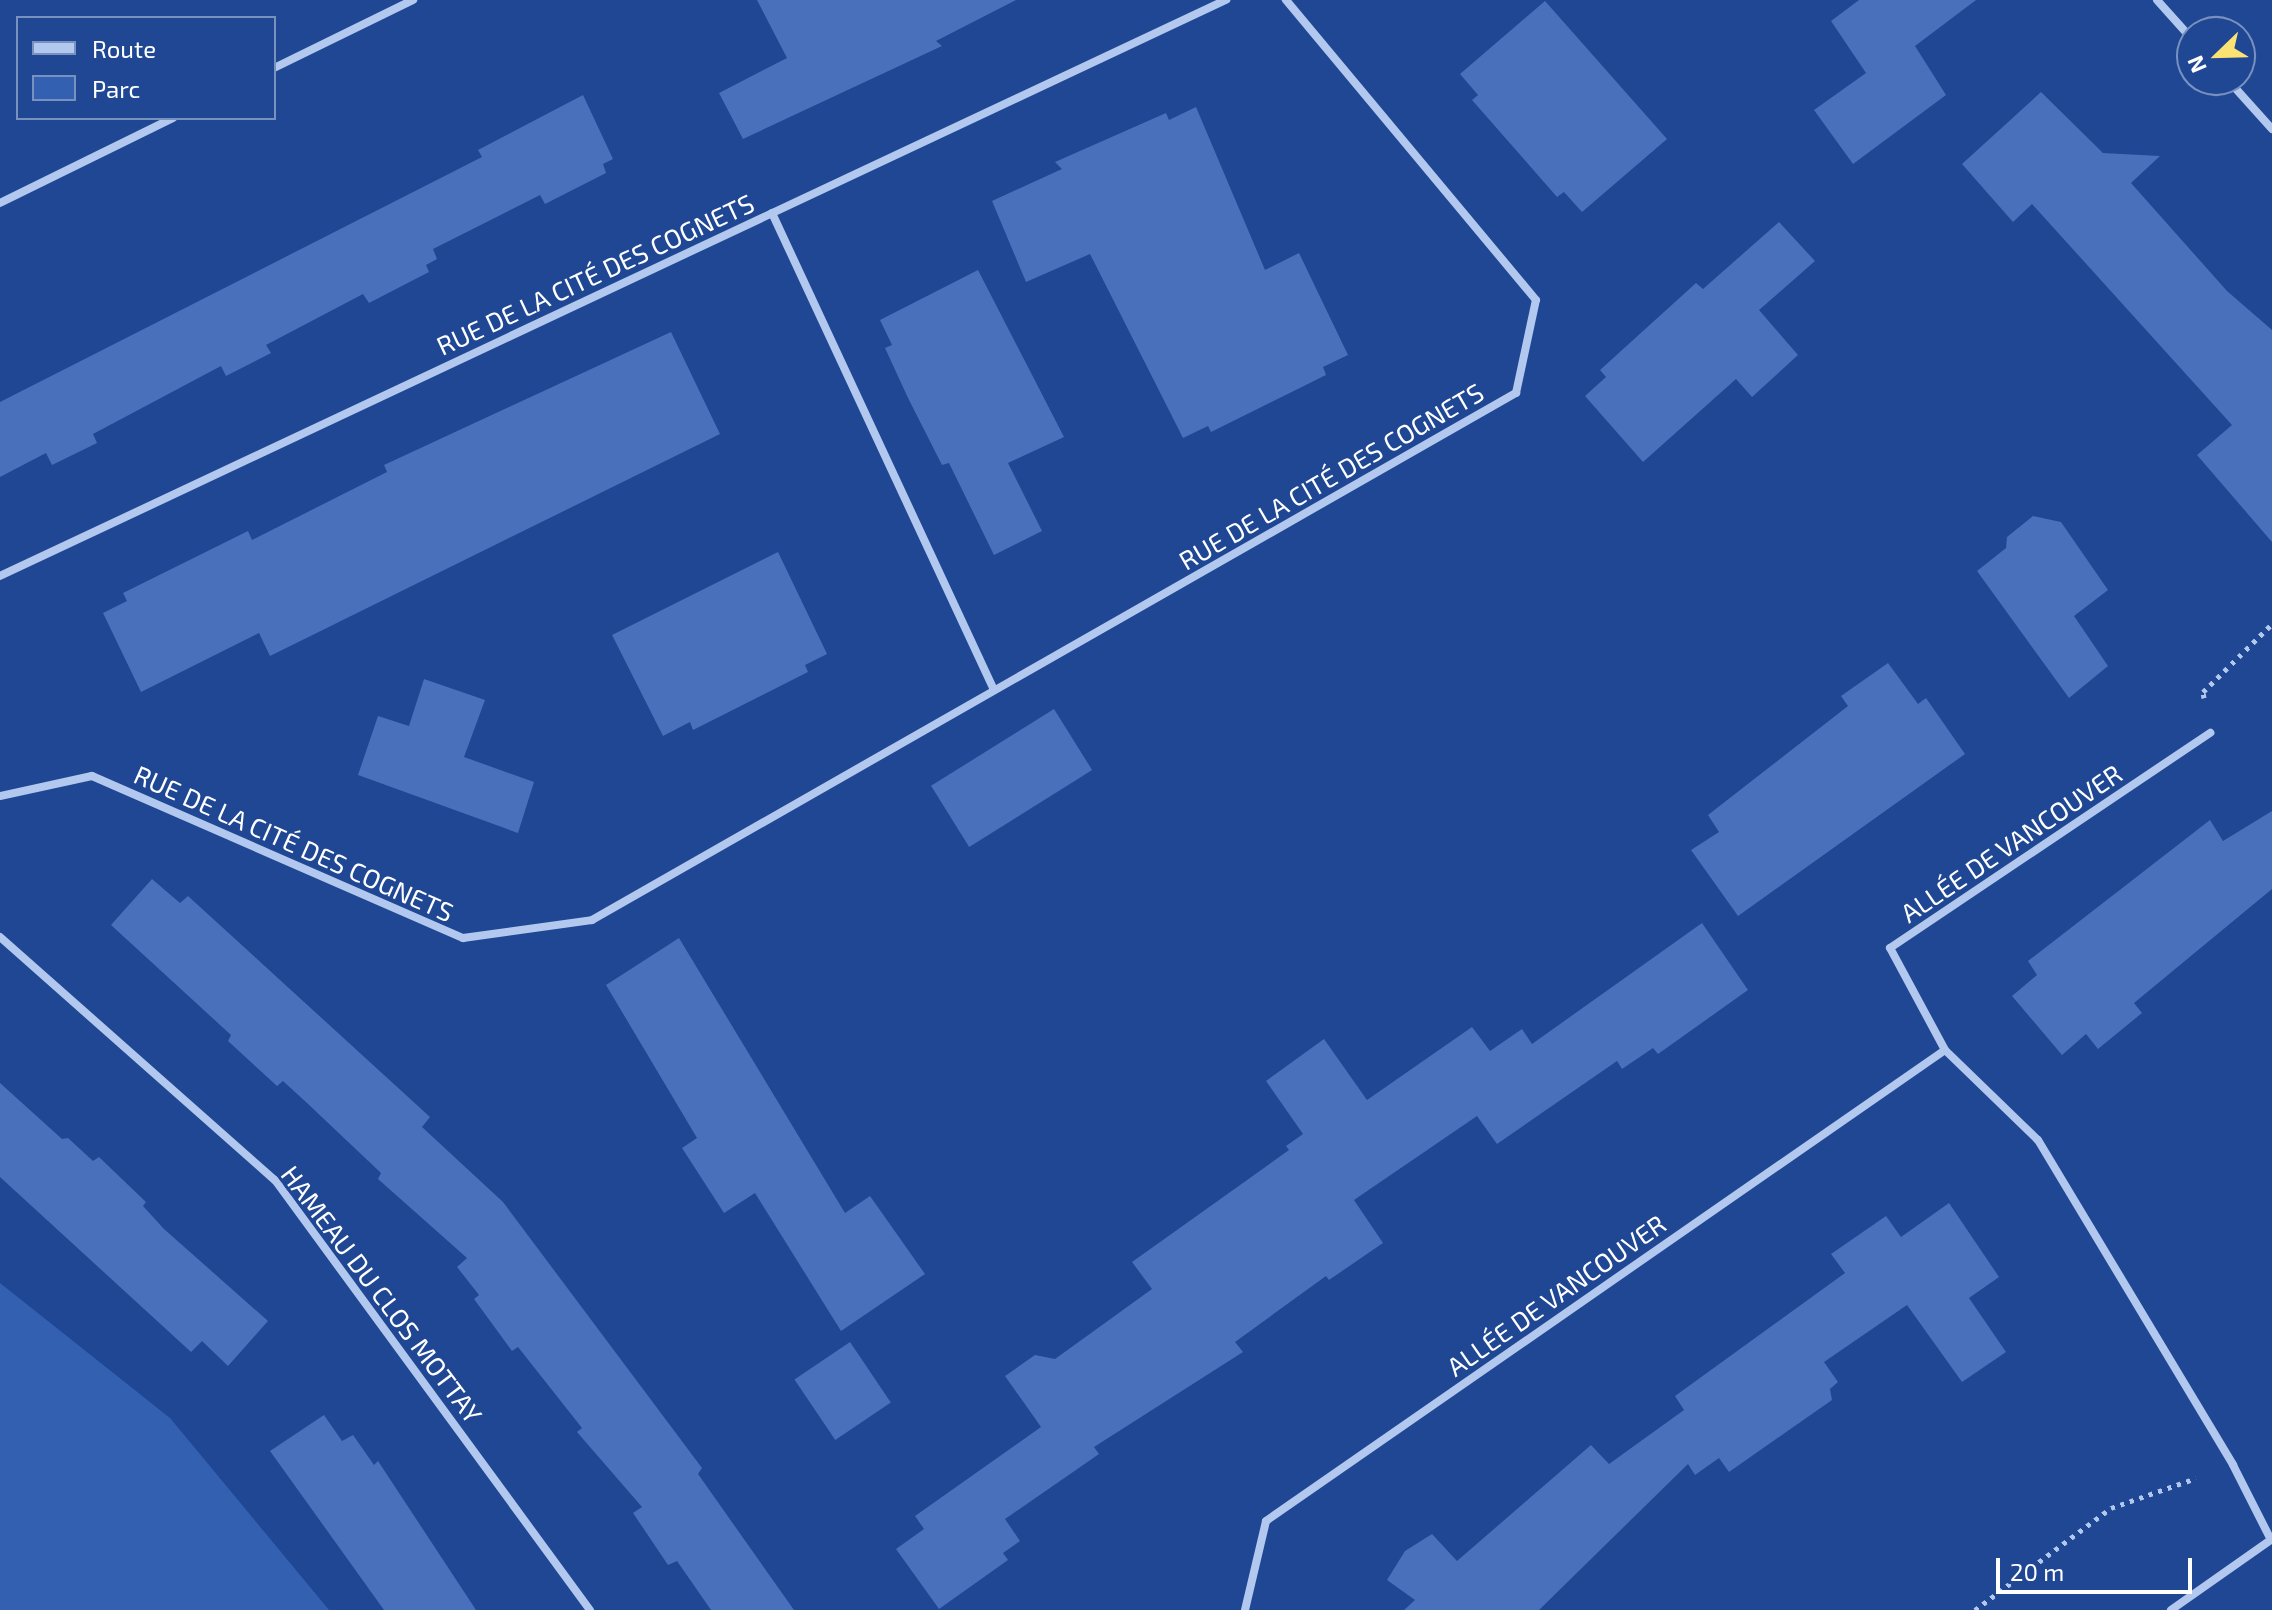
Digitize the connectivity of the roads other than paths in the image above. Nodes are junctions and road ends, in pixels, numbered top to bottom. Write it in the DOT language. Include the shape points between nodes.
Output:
graph roads {
  1 [pos="413,0"];
  2 [pos="1226,0"];
  3 [pos="1286,0"];
  4 [pos="2157,0"];
  5 [pos="2176,21"];
  6 [pos="276,67"];
  7 [pos="2242,96"];
  8 [pos="169,120"];
  9 [pos="2272,129"];
  10 [pos="0,203"];
  11 [pos="772,213"];
  12 [pos="0,576"];
  13 [pos="994,690"];
  14 [pos="2210,733"];
  15 [pos="0,796"];
  16 [pos="0,937"];
  17 [pos="1945,1050"];
  18 [pos="2272,1539"];
  19 [pos="590,1610"];
  20 [pos="1245,1610"];
  21 [pos="2171,1610"];
  1 -- 6 [label="street"];
  2 -- 11 [label="street, RUE DE LA CITÉ DES COGNETS"];
  3 -- 13 [label="street, RUE DE LA CITÉ DES COGNETS" via="1536,300 1516,393"];
  4 -- 5 [label="street"];
  7 -- 9 [label="street"];
  8 -- 10 [label="street"];
  11 -- 12 [label="street, RUE DE LA CITÉ DES COGNETS"];
  11 -- 13 [label="street, RUE DE LA CITÉ DES COGNETS"];
  13 -- 15 [label="street, RUE DE LA CITÉ DES COGNETS" via="592,920 463,938 92,776"];
  14 -- 17 [label="street, ALLÉE DE VANCOUVER" via="1890,948"];
  16 -- 19 [label="street, HAMEAU DU CLOS MOTTAY" via="275,1180"];
  17 -- 18 [label="street, ALLÉE DE VANCOUVER" via="2038,1140"];
  17 -- 20 [label="street, ALLÉE DE VANCOUVER" via="1266,1521"];
  18 -- 21 [label="street"];
}
